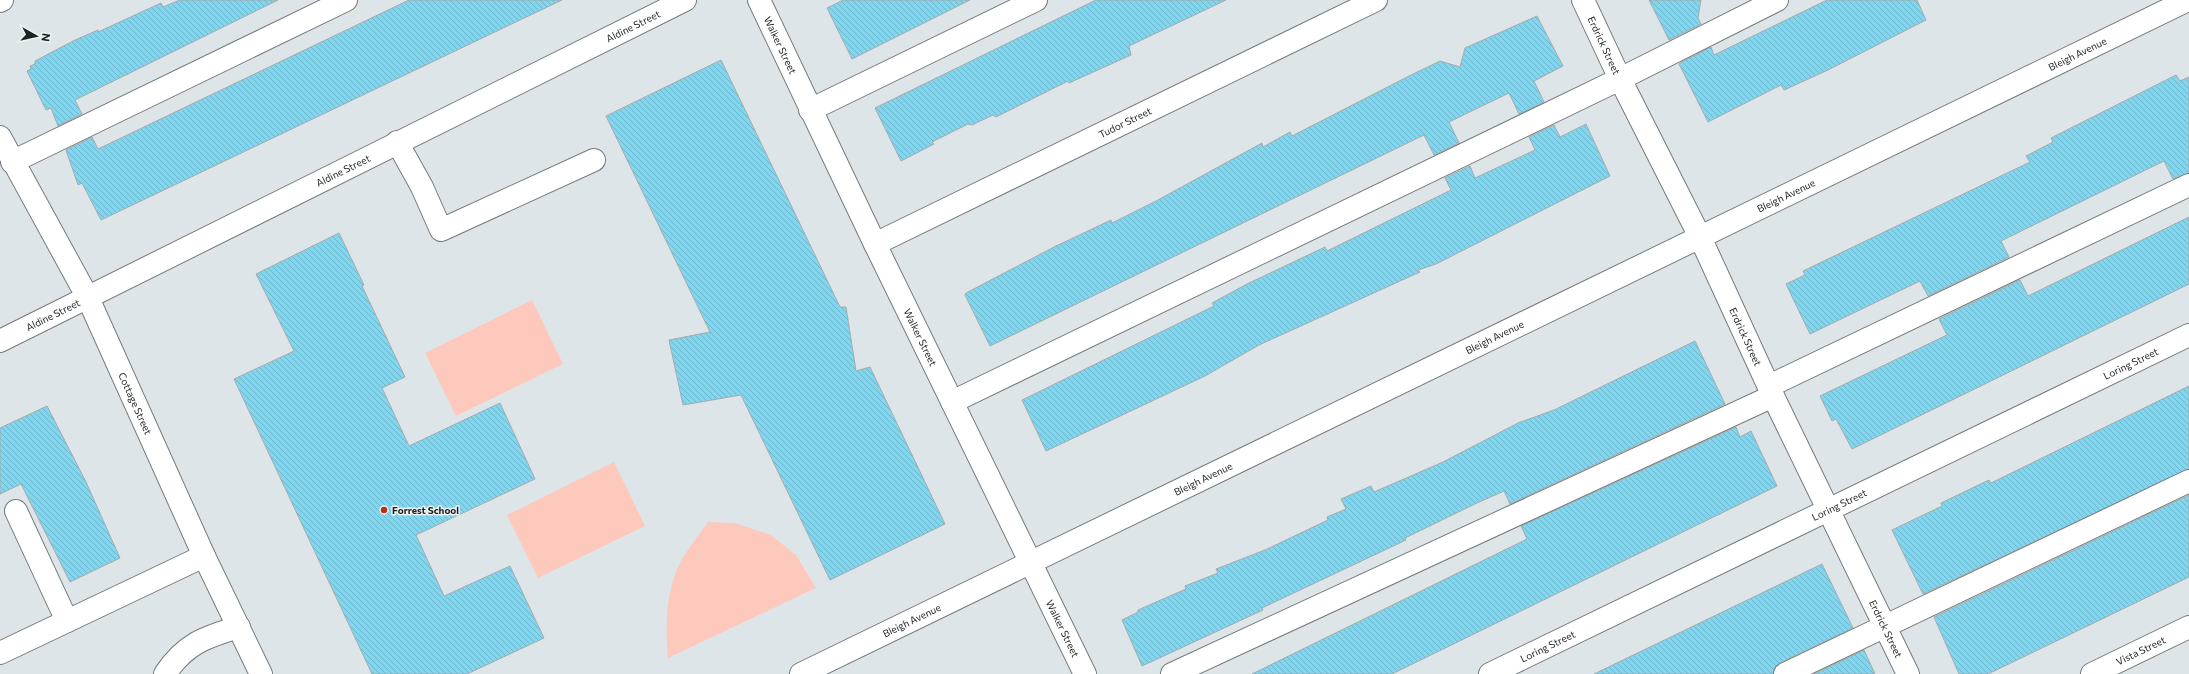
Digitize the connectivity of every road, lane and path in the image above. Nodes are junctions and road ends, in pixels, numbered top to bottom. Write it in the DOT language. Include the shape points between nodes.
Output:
graph roads {
  1 [pos="346,0"];
  2 [pos="685,0"];
  3 [pos="759,0"];
  4 [pos="1036,0"];
  5 [pos="1376,0"];
  6 [pos="1583,0"];
  7 [pos="1777,0"];
  8 [pos="2188,0"];
  9 [pos="1620,79"];
  10 [pos="810,110"];
  11 [pos="397,142"];
  12 [pos="4,147"];
  13 [pos="594,160"];
  14 [pos="2189,185"];
  15 [pos="1700,237"];
  16 [pos="875,244"];
  17 [pos="88,298"];
  18 [pos="2189,336"];
  19 [pos="0,341"];
  20 [pos="1771,391"];
  21 [pos="952,402"];
  22 [pos="2189,481"];
  23 [pos="1829,510"];
  24 [pos="16,511"];
  25 [pos="204,556"];
  26 [pos="1031,562"];
  27 [pos="66,621"];
  28 [pos="1884,625"];
  29 [pos="239,627"];
  30 [pos="2189,627"];
  31 [pos="0,653"];
  32 [pos="165,674"];
  33 [pos="261,674"];
  34 [pos="801,674"];
  35 [pos="1085,674"];
  36 [pos="1172,674"];
  37 [pos="1490,674"];
  38 [pos="1785,674"];
  39 [pos="1908,674"];
  40 [pos="2092,674"];
  1 -- 12 [label="street"];
  2 -- 11 [label="street, Aldine Street"];
  3 -- 10 [label="street, Walker Street"];
  4 -- 10 [label="street"];
  5 -- 16 [label="street, Tudor Street"];
  6 -- 9 [label="street, Erdrick Street"];
  7 -- 9 [label="street"];
  8 -- 15 [label="street, Bleigh Avenue"];
  9 -- 15 [label="street, Erdrick Street"];
  9 -- 21 [label="street"];
  10 -- 16 [label="street, Walker Street"];
  11 -- 13 [label="street" via="422,187 441,230"];
  11 -- 17 [label="street, Aldine Street"];
  12 -- 17 [label="street, Cottage Street"];
  14 -- 20 [label="street"];
  15 -- 20 [label="street, Erdrick Street"];
  15 -- 26 [label="street, Bleigh Avenue"];
  16 -- 21 [label="street, Walker Street"];
  17 -- 19 [label="street, Aldine Street"];
  17 -- 25 [label="street, Cottage Street"];
  18 -- 23 [label="street, Loring Street"];
  20 -- 23 [label="street, Erdrick Street"];
  20 -- 36 [label="street"];
  21 -- 26 [label="street, Walker Street"];
  22 -- 28 [label="street"];
  23 -- 28 [label="street, Erdrick Street"];
  23 -- 37 [label="street, Loring Street"];
  24 -- 27 [label="street"];
  25 -- 27 [label="street"];
  25 -- 29 [label="street, Cottage Street"];
  26 -- 34 [label="street, Bleigh Avenue"];
  26 -- 35 [label="street, Walker Street"];
  27 -- 31 [label="street"];
  28 -- 38 [label="street"];
  28 -- 39 [label="street, Erdrick Street"];
  29 -- 32 [label="street" via="204,637 175,659"];
  29 -- 33 [label="street, Cottage Street"];
  30 -- 40 [label="street, Vista Street"];
}
